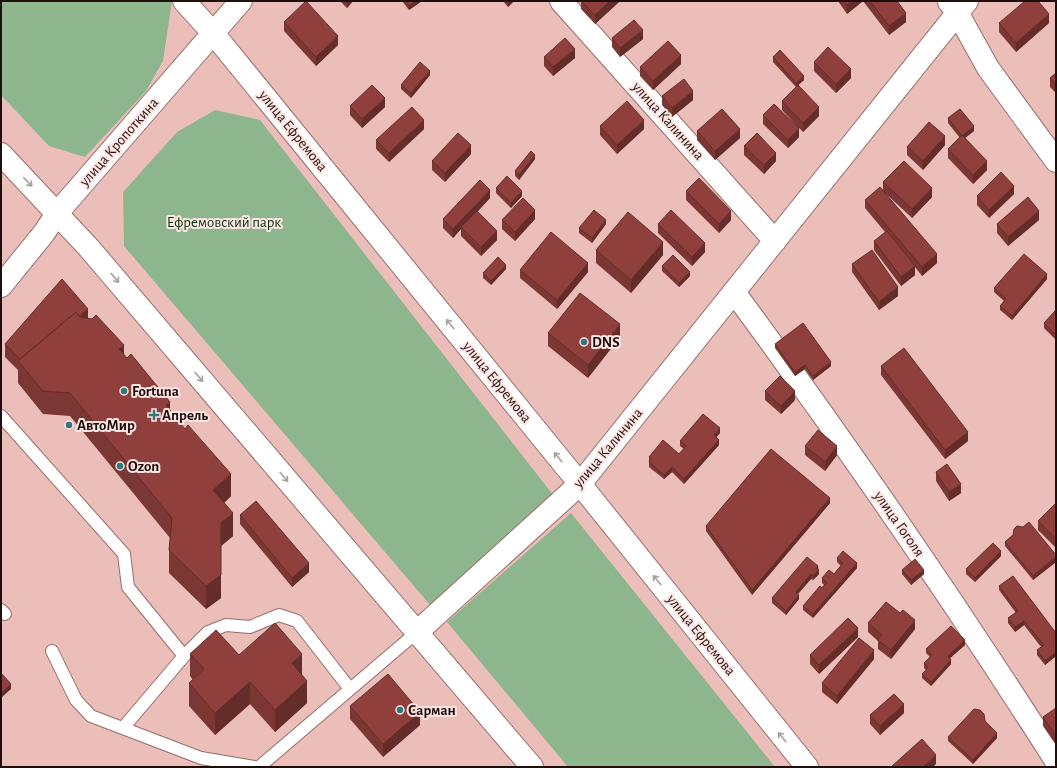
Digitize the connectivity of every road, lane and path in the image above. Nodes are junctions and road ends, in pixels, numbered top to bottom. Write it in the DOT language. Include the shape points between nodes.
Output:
graph roads {
  1 [pos="184,1"];
  2 [pos="242,1"];
  3 [pos="561,1"];
  4 [pos="957,5"];
  5 [pos="213,33"];
  6 [pos="1,154"];
  7 [pos="1056,161"];
  8 [pos="58,212"];
  9 [pos="775,241"];
  10 [pos="1,286"];
  11 [pos="734,292"];
  12 [pos="1,416"];
  13 [pos="580,484"];
  14 [pos="416,633"];
  15 [pos="52,651"];
  16 [pos="184,656"];
  17 [pos="350,689"];
  18 [pos="123,728"];
  19 [pos="1056,761"];
  20 [pos="254,767"];
  21 [pos="259,767"];
  22 [pos="532,767"];
  23 [pos="807,767"];
  1 -- 5 [label="main road, улица Ефремова"];
  2 -- 5 [label="main road, улица Кропоткина"];
  3 -- 9 [label="main road, улица Калинина"];
  4 -- 7 [label="main road" via="988,68"];
  4 -- 9 [label="main road, улица Калинина"];
  5 -- 8 [label="main road, улица Кропоткина"];
  13 -- 5 [label="main road, улица Ефремова, one-way"];
  6 -- 8 [label="main road, one-way"];
  8 -- 10 [label="main road, улица Кропоткина"];
  8 -- 14 [label="main road, one-way"];
  9 -- 11 [label="main road, улица Калинина"];
  11 -- 13 [label="main road, улица Калинина"];
  11 -- 19 [label="main road, улица Гоголя" via="795,374 956,606"];
  12 -- 16 [label="lane" via="124,554 128,586"];
  13 -- 14 [label="main road, улица Калинина"];
  23 -- 13 [label="main road, улица Ефремова, one-way"];
  14 -- 17 [label="lane"];
  14 -- 22 [label="main road"];
  15 -- 18 [label="lane" via="76,700 91,716"];
  16 -- 17 [label="lane" via="208,632 226,625 250,627 279,615 297,621"];
  16 -- 18 [label="lane"];
  17 -- 21 [label="lane"];
  18 -- 20 [label="lane" via="201,758"];
}
